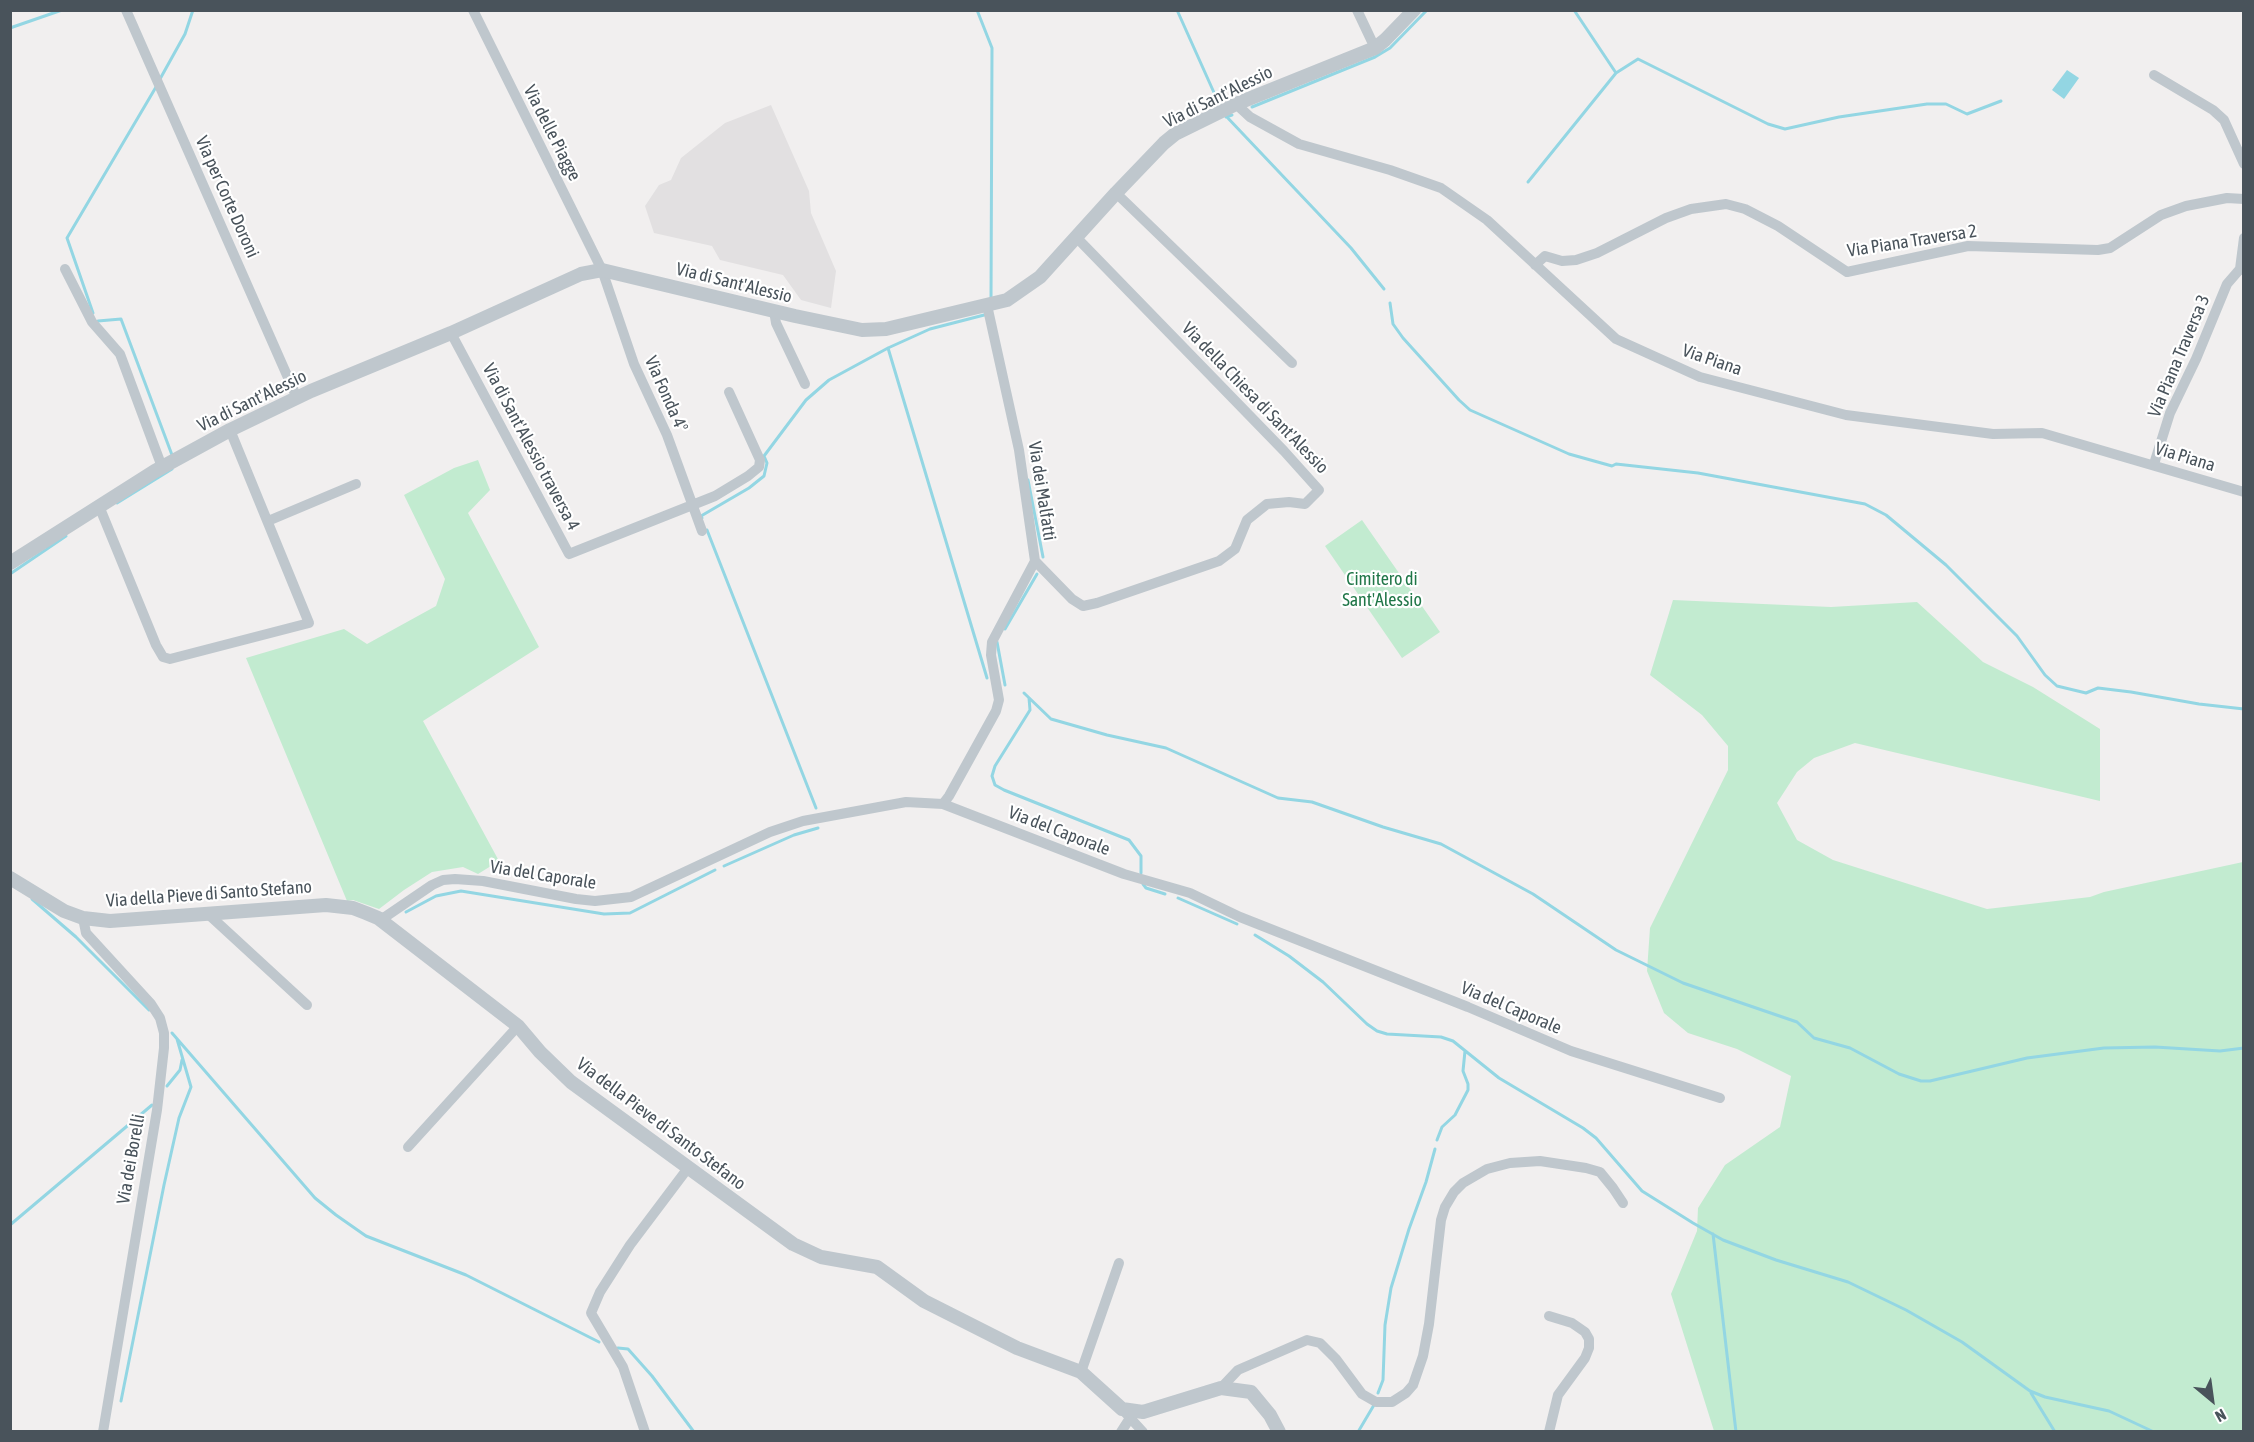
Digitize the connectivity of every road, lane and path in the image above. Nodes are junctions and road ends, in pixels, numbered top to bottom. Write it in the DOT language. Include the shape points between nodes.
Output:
graph roads {
  1 [pos="126,10"];
  2 [pos="473,10"];
  3 [pos="1357,10"];
  4 [pos="1414,10"];
  5 [pos="1375,48"];
  6 [pos="2154,75"];
  7 [pos="1236,105"];
  8 [pos="2244,164"];
  9 [pos="1116,193"];
  10 [pos="2244,199"];
  11 [pos="2244,237"];
  12 [pos="1077,238"];
  13 [pos="1535,265"];
  14 [pos="65,270"];
  15 [pos="602,270"];
  16 [pos="2242,270"];
  17 [pos="990,309"];
  18 [pos="774,311"];
  19 [pos="451,333"];
  20 [pos="1292,363"];
  21 [pos="805,384"];
  22 [pos="729,392"];
  23 [pos="297,398"];
  24 [pos="230,430"];
  25 [pos="2154,464"];
  26 [pos="162,467"];
  27 [pos="357,484"];
  28 [pos="2244,492"];
  29 [pos="692,504"];
  30 [pos="101,510"];
  31 [pos="268,521"];
  32 [pos="702,531"];
  33 [pos="1035,561"];
  34 [pos="10,563"];
  35 [pos="943,804"];
  36 [pos="10,878"];
  37 [pos="207,913"];
  38 [pos="83,918"];
  39 [pos="378,918"];
  40 [pos="307,1005"];
  41 [pos="518,1026"];
  42 [pos="1720,1098"];
  43 [pos="408,1147"];
  44 [pos="688,1168"];
  45 [pos="1623,1203"];
  46 [pos="1119,1263"];
  47 [pos="1550,1316"];
  48 [pos="1081,1372"];
  49 [pos="1221,1388"];
  50 [pos="1126,1413"];
  51 [pos="103,1431"];
  52 [pos="645,1431"];
  53 [pos="1121,1431"];
  54 [pos="1143,1431"];
  55 [pos="1279,1431"];
  56 [pos="1549,1431"];
  1 -- 23 [label="street, Via per Corte Doroni"];
  2 -- 15 [label="street, Via delle Piagge"];
  3 -- 5 [label="street"];
  4 -- 5 [label="street, Via di Sant'Alessio"];
  5 -- 7 [label="street, Via di Sant'Alessio"];
  6 -- 8 [label="street" via="2224,120"];
  7 -- 9 [label="street, Via di Sant'Alessio" via="1175,134"];
  7 -- 13 [label="street, Via Piana" via="1299,144 1441,188 1487,220"];
  9 -- 12 [label="street, Via di Sant'Alessio"];
  9 -- 20 [label="street"];
  10 -- 13 [label="street, Via Piana Traversa 2" via="2217,200 2161,215 2110,248 1968,246 1847,272 1778,226 1745,208 1726,204 1691,209 1666,218 1576,260 1545,256"];
  11 -- 16 [label="street"];
  12 -- 17 [label="street, Via di Sant'Alessio" via="1040,277"];
  12 -- 33 [label="street, Via della Chiesa di Sant'Alessio" via="1319,490 1305,504 1267,504 1247,520 1234,549 1219,561 1096,603 1083,606 1072,599"];
  13 -- 25 [label="street, Via Piana" via="1616,339 1700,377 1846,415 1993,434 2042,433"];
  14 -- 26 [label="street" via="92,322 120,354"];
  15 -- 18 [label="street, Via di Sant'Alessio"];
  15 -- 19 [label="street, Via di Sant'Alessio" via="581,274"];
  15 -- 29 [label="street, Via Fonda 4°" via="634,364 667,435"];
  16 -- 25 [label="street, Via Piana Traversa 3" via="2228,284 2170,413"];
  17 -- 18 [label="street, Via di Sant'Alessio" via="871,330 840,327"];
  17 -- 33 [label="street, Via dei Malfatti" via="1019,450"];
  18 -- 21 [label="street"];
  19 -- 23 [label="street, Via di Sant'Alessio"];
  19 -- 29 [label="street, Via di Sant'Alessio traversa 4" via="569,554"];
  22 -- 29 [label="street" via="759,456 759,467 715,496"];
  23 -- 24 [label="street, Via di Sant'Alessio"];
  24 -- 26 [label="street, Via di Sant'Alessio"];
  24 -- 31 [label="street"];
  25 -- 28 [label="street, Via Piana"];
  26 -- 30 [label="street, Via di Sant'Alessio"];
  27 -- 31 [label="street"];
  29 -- 32 [label="street, Via Fonda 4°"];
  30 -- 31 [label="street" via="156,645 163,657 170,659 309,623"];
  30 -- 34 [label="street, Via di Sant'Alessio"];
  33 -- 35 [label="street, Via dei Malfatti" via="992,642 999,700 996,711"];
  35 -- 39 [label="street, Via del Caporale" via="906,802 803,821 770,832 632,897 585,900 455,879 432,885"];
  35 -- 42 [label="street, Via del Caporale" via="1124,874 1190,893 1570,1051"];
  36 -- 38 [label="street, Via della Pieve di Santo Stefano"];
  37 -- 38 [label="street, Via della Pieve di Santo Stefano" via="110,921"];
  37 -- 39 [label="street, Via della Pieve di Santo Stefano" via="326,905 353,908"];
  37 -- 40 [label="street"];
  38 -- 51 [label="street, Via dei Borelli" via="86,933 151,1004 164,1032 157,1110"];
  39 -- 41 [label="street, Via della Pieve di Santo Stefano"];
  41 -- 43 [label="street"];
  41 -- 44 [label="street, Via della Pieve di Santo Stefano" via="571,1082"];
  44 -- 48 [label="street, Via della Pieve di Santo Stefano" via="793,1244 821,1257 877,1268 924,1301 1017,1348"];
  44 -- 52 [label="street" via="630,1245 591,1313 623,1367"];
  45 -- 49 [label="street" via="1600,1172 1586,1168 1540,1161 1487,1169 1463,1183 1446,1207 1423,1356 1413,1385 1406,1393 1392,1402 1377,1402 1362,1394 1320,1343 1308,1340 1238,1370"];
  46 -- 48 [label="street"];
  47 -- 56 [label="street" via="1585,1332 1589,1348 1558,1395"];
  48 -- 50 [label="street, Via della Pieve di Santo Stefano"];
  49 -- 50 [label="street" via="1143,1412"];
  49 -- 55 [label="street" via="1251,1392"];
  50 -- 53 [label="street"];
  50 -- 54 [label="street"];
}
